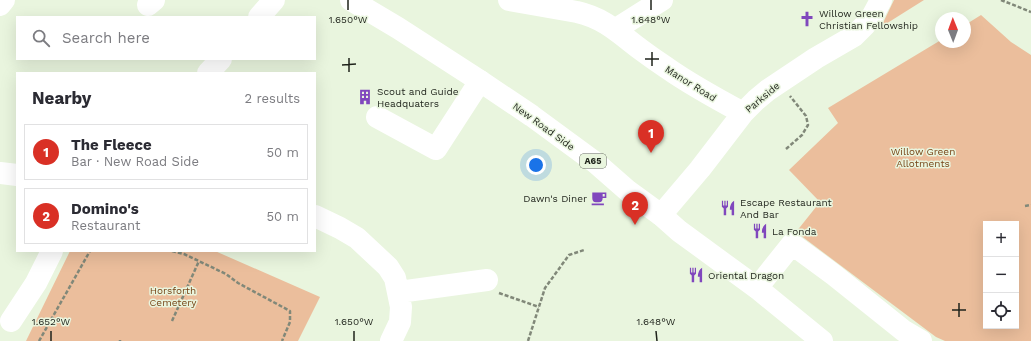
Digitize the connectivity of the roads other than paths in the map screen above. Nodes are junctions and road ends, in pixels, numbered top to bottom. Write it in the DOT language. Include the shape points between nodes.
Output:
graph roads {
  1 [pos="4,0"];
  2 [pos="274,0"];
  3 [pos="351,0"];
  4 [pos="509,0"];
  5 [pos="662,0"];
  6 [pos="881,0"];
  7 [pos="0,5"];
  8 [pos="578,6"];
  9 [pos="260,16"];
  10 [pos="616,29"];
  11 [pos="220,60"];
  12 [pos="209,72"];
  13 [pos="480,81"];
  14 [pos="743,113"];
  15 [pos="377,117"];
  16 [pos="0,173"];
  17 [pos="16,175"];
  18 [pos="661,215"];
  19 [pos="316,216"];
  20 [pos="52,252"];
  21 [pos="487,280"];
  22 [pos="757,288"];
  23 [pos="399,292"];
  24 [pos="11,321"];
  25 [pos="391,341"];
  26 [pos="822,341"];
  27 [pos="921,341"];
  1 -- 7 [label="main road"];
  2 -- 9 [label="main road"];
  3 -- 13 [label="main road, New Road Side / A65"];
  4 -- 8 [label="main road, Manor Road"];
  5 -- 10 [label="main road"];
  6 -- 14 [label="main road, Parkside" via="873,15 854,36 780,82"];
  8 -- 10 [label="main road, Manor Road" via="586,14"];
  10 -- 14 [label="main road, Manor Road" via="684,80"];
  11 -- 12 [label="main road"];
  13 -- 15 [label="main road" via="436,149"];
  13 -- 18 [label="main road, New Road Side / A65" via="532,116"];
  14 -- 18 [label="main road, Parkside"];
  16 -- 17 [label="main road"];
  18 -- 22 [label="main road, New Road Side / A65"];
  19 -- 23 [label="main road" via="358,238 388,267"];
  20 -- 24 [label="main road" via="36,283"];
  21 -- 23 [label="main road"];
  22 -- 26 [label="main road, New Road Side / A65"];
  22 -- 27 [label="main road" via="792,244 904,331"];
  23 -- 25 [label="main road" via="400,322"];
}
